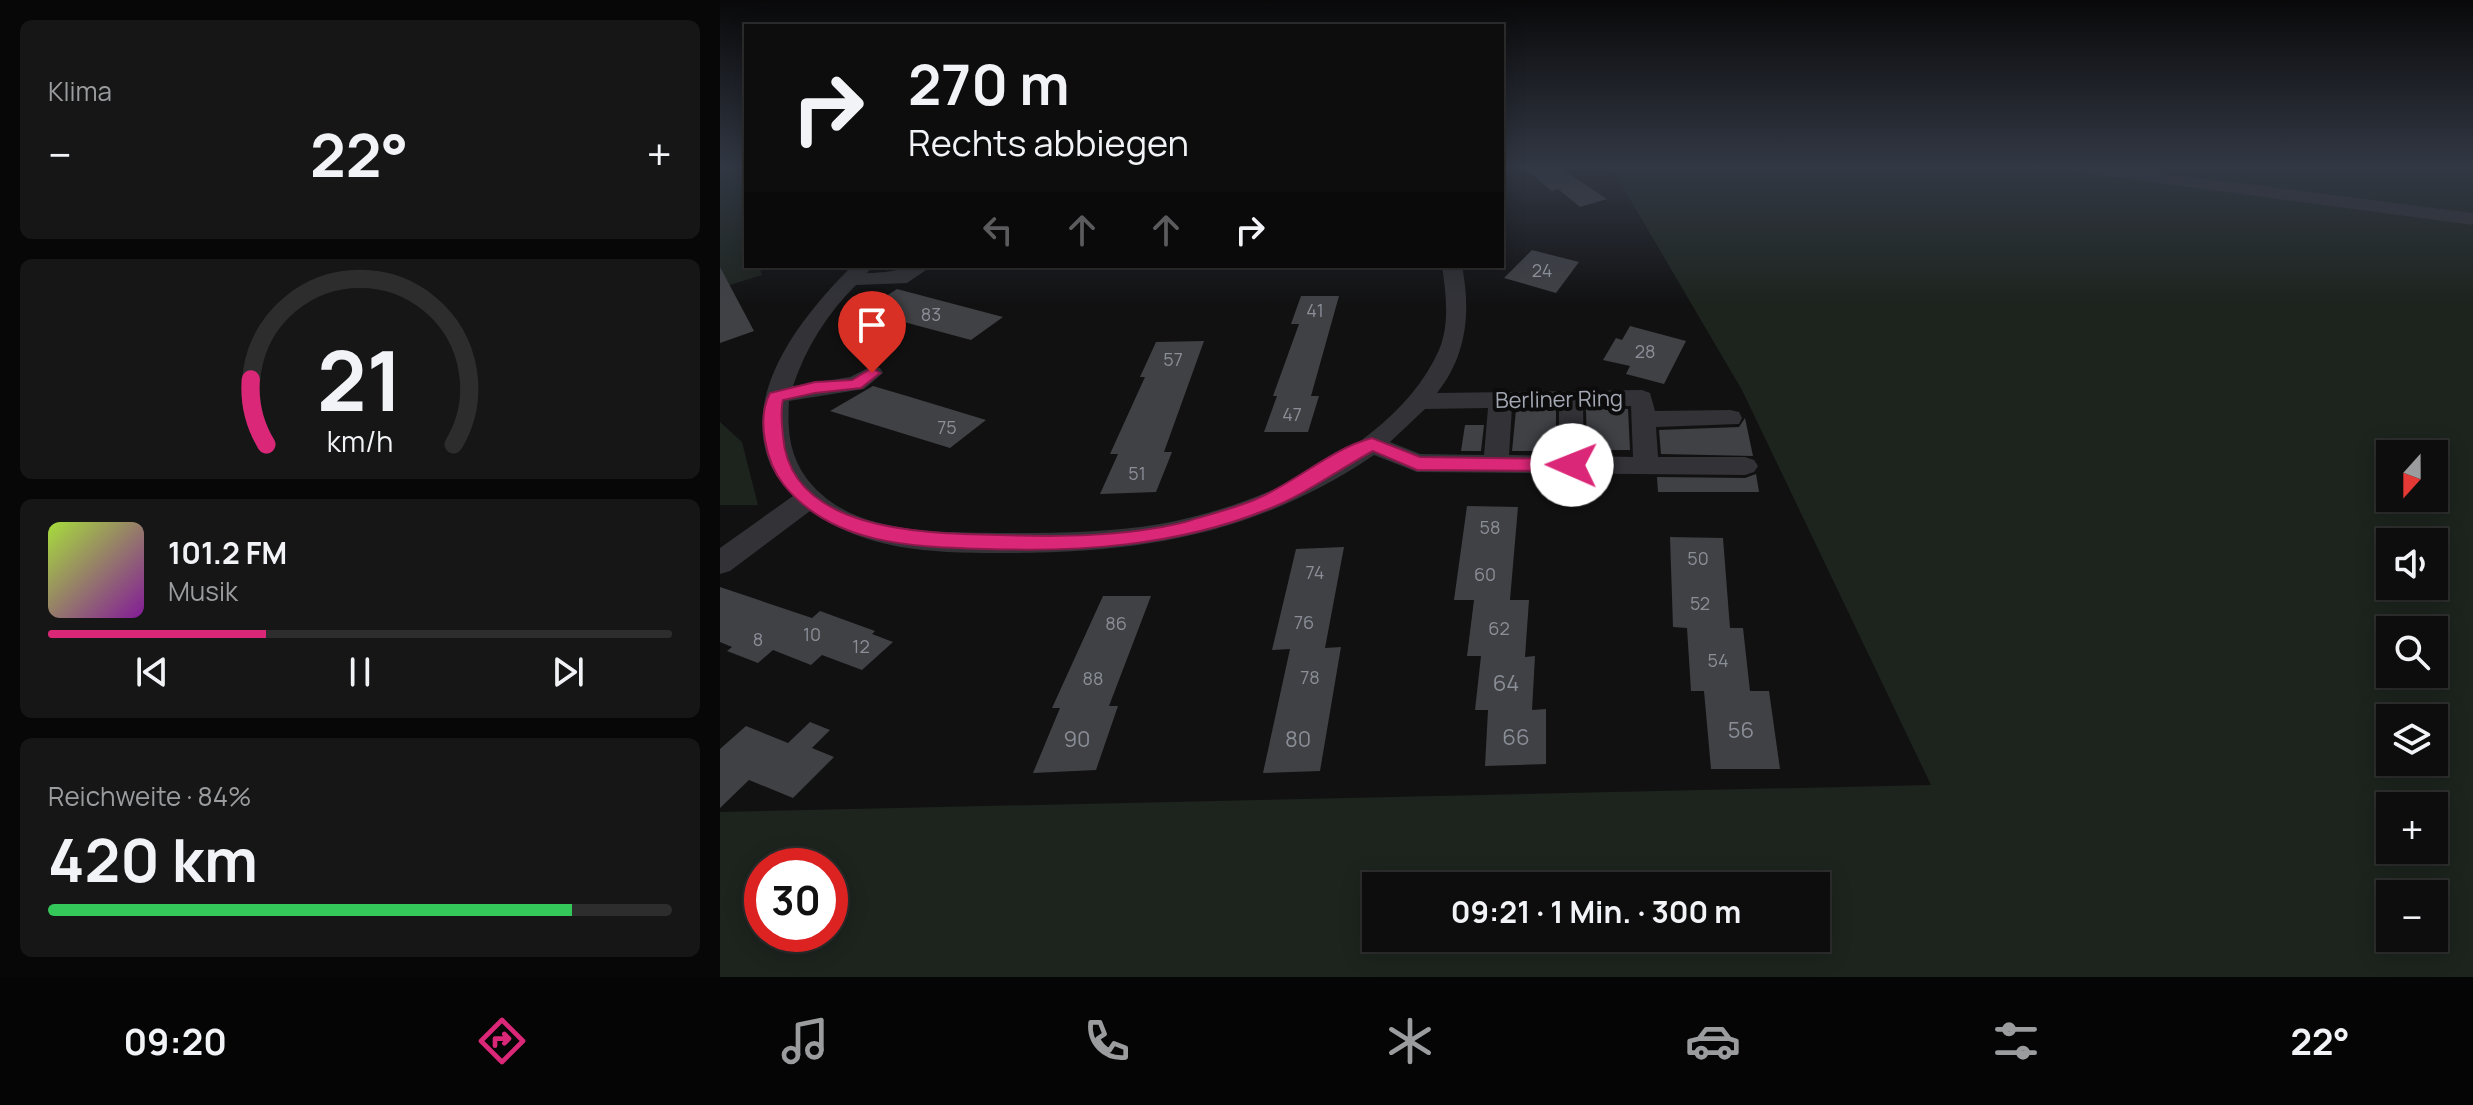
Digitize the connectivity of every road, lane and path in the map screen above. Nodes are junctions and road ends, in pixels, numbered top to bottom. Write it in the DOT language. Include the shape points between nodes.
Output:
graph roads {
  1 [pos="2424,213"];
  2 [pos="2473,219"];
  3 [pos="919,268"];
  4 [pos="1452,268"];
  5 [pos="856,273"];
  6 [pos="872,373"];
  7 [pos="776,397"];
  8 [pos="1571,399"];
  9 [pos="1501,400"];
  10 [pos="1419,401"];
  11 [pos="1730,418"];
  12 [pos="1643,419"];
  13 [pos="1372,444"];
  14 [pos="1496,464"];
  15 [pos="1572,465"];
  16 [pos="1646,466"];
  17 [pos="1745,466"];
  18 [pos="806,500"];
  19 [pos="720,563"];
  1 -- 2 [label="street"];
  3 -- 5 [label="street" via="900,279"];
  4 -- 10 [label="street" via="1456,307 1451,347"];
  5 -- 7 [label="street" via="801,340"];
  6 -- 7 [label="street" via="856,384"];
  7 -- 18 [label="street" via="775,453"];
  8 -- 9 [label="street, Berliner Ring"];
  8 -- 12 [label="street, Berliner Ring" via="1642,398"];
  8 -- 15 [label="street"];
  9 -- 10 [label="street, Berliner Ring"];
  9 -- 14 [label="street"];
  10 -- 13 [label="street"];
  11 -- 12 [label="street"];
  12 -- 16 [label="street, Berliner Ring"];
  13 -- 14 [label="street" via="1417,463"];
  13 -- 18 [label="street" via="1261,505 1130,538 1034,544 916,540 844,521"];
  14 -- 15 [label="street"];
  15 -- 16 [label="street"];
  16 -- 17 [label="street"];
  18 -- 19 [label="street"];
}
